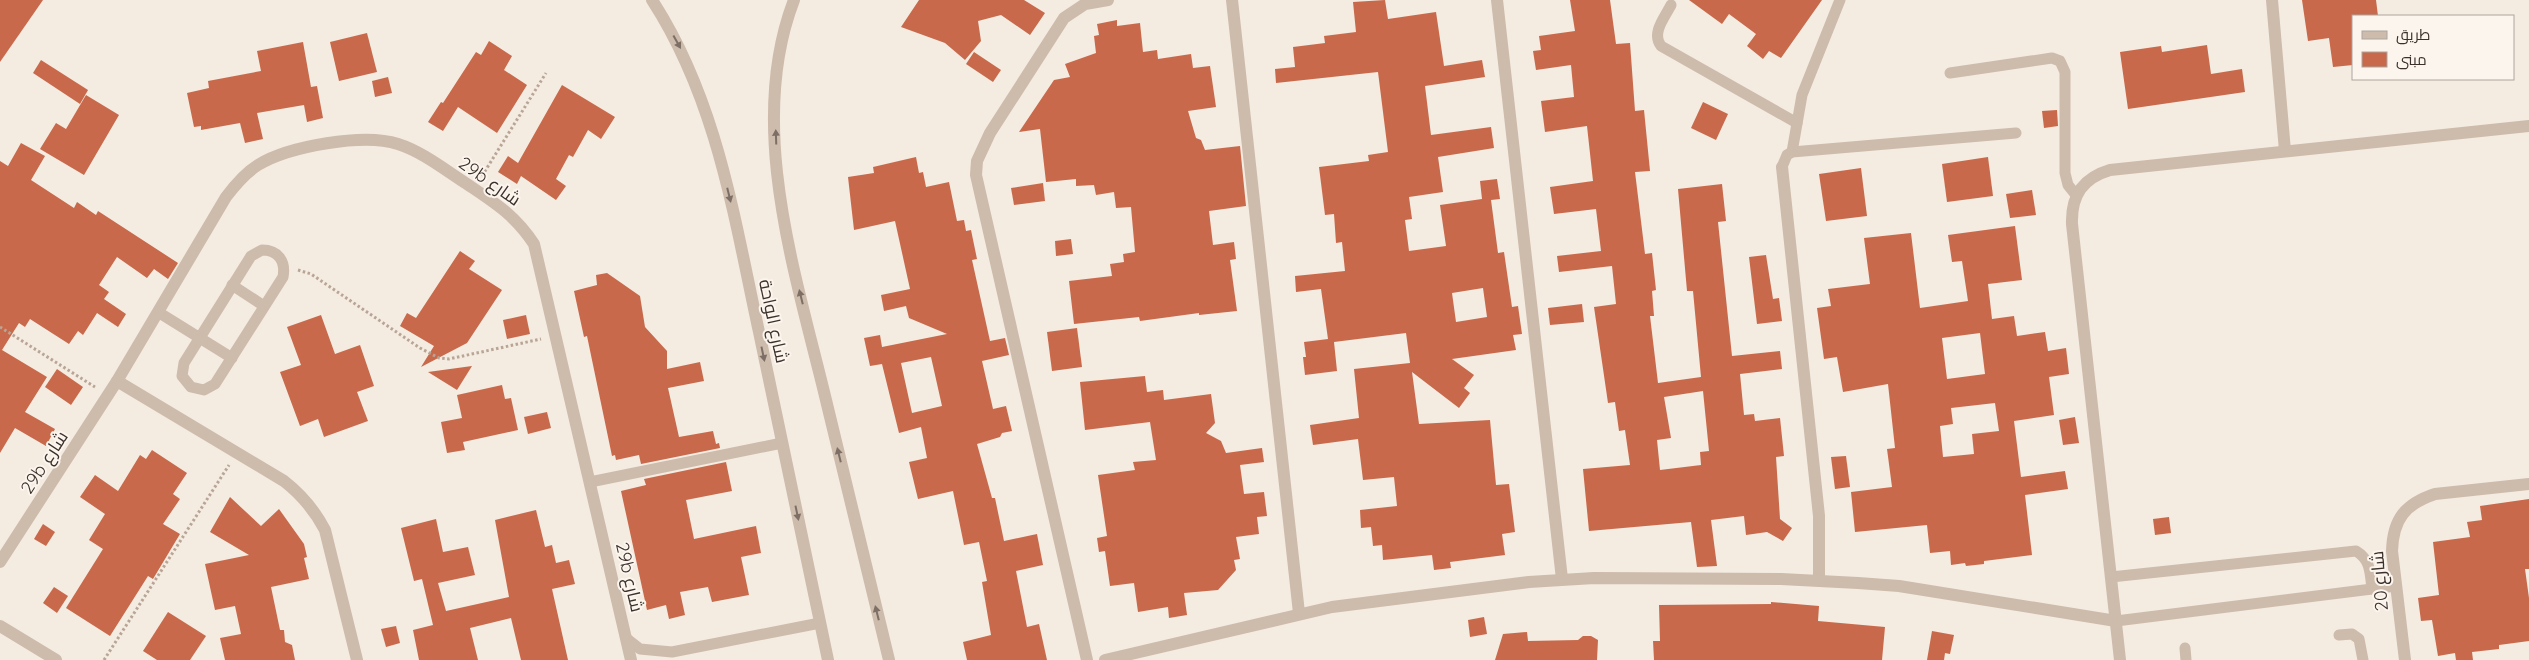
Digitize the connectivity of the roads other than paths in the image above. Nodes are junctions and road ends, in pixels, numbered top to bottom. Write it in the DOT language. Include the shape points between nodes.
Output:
graph roads {
  1 [pos="652,0"];
  2 [pos="794,0"];
  3 [pos="1108,0"];
  4 [pos="1232,0"];
  5 [pos="1497,0"];
  6 [pos="1840,0"];
  7 [pos="2272,0"];
  8 [pos="1671,5"];
  9 [pos="1950,73"];
  10 [pos="1797,123"];
  11 [pos="2529,126"];
  12 [pos="2016,133"];
  13 [pos="2285,151"];
  14 [pos="1792,152"];
  15 [pos="1782,167"];
  16 [pos="2076,195"];
  17 [pos="232,285"];
  18 [pos="264,306"];
  19 [pos="158,312"];
  20 [pos="199,338"];
  21 [pos="232,358"];
  22 [pos="117,381"];
  23 [pos="782,443"];
  24 [pos="590,482"];
  25 [pos="2529,484"];
  26 [pos="0,562"];
  27 [pos="2111,577"];
  28 [pos="1562,579"];
  29 [pos="1818,580"];
  30 [pos="2396,586"];
  31 [pos="2372,589"];
  32 [pos="1299,613"];
  33 [pos="2116,621"];
  34 [pos="820,623"];
  35 [pos="0,626"];
  36 [pos="2339,635"];
  37 [pos="626,638"];
  38 [pos="2185,648"];
  39 [pos="672,652"];
  40 [pos="56,660"];
  41 [pos="357,660"];
  42 [pos="631,660"];
  43 [pos="658,660"];
  44 [pos="828,660"];
  45 [pos="889,660"];
  46 [pos="1087,660"];
  47 [pos="1105,660"];
  48 [pos="2120,660"];
  49 [pos="2186,660"];
  50 [pos="2363,660"];
  51 [pos="2405,660"];
  1 -- 23 [label="street, شارع الواحة, one-way" via="682,50 704,101 734,214"];
  45 -- 2 [label="street, شارع الواحة, one-way" via="794,266 780,192 777,79 780,43"];
  3 -- 46 [label="street" via="1085,4 1064,18 990,133 977,161 976,175"];
  4 -- 32 [label="street"];
  5 -- 28 [label="street"];
  6 -- 10 [label="lane" via="1806,81"];
  7 -- 13 [label="street"];
  8 -- 10 [label="lane" via="1657,31 1661,46"];
  9 -- 16 [label="lane" via="2052,58 2060,61 2065,72 2066,179"];
  10 -- 14 [label="lane"];
  11 -- 13 [label="street"];
  12 -- 14 [label="lane"];
  13 -- 16 [label="street" via="2110,170 2096,174"];
  14 -- 15 [label="lane"];
  15 -- 29 [label="street" via="1818,516"];
  16 -- 27 [label="street" via="2072,224"];
  17 -- 18 [label="lane"];
  17 -- 18 [label="lane" via="251,256 262,250 274,252 280,257 283,277"];
  17 -- 20 [label="lane"];
  18 -- 21 [label="lane"];
  19 -- 20 [label="lane"];
  19 -- 22 [label="street, 29b شارع"];
  19 -- 24 [label="street, 29b شارع" via="226,196 252,170 280,155 346,140 372,139 398,144 420,154 506,210 522,225 534,244"];
  20 -- 21 [label="lane"];
  20 -- 21 [label="lane" via="182,370 182,376 190,387 197,390 210,388"];
  22 -- 26 [label="street, 29b شارع"];
  22 -- 41 [label="street" via="301,494 325,530"];
  23 -- 24 [label="lane"];
  23 -- 34 [label="street, شارع الواحة, one-way"];
  24 -- 37 [label="street, 29b شارع"];
  25 -- 30 [label="street, شارع 20" via="2435,494 2407,508 2393,535"];
  27 -- 31 [label="lane" via="2356,551 2369,565"];
  27 -- 33 [label="street"];
  28 -- 29 [label="street"];
  28 -- 32 [label="street"];
  29 -- 33 [label="street" via="1899,586"];
  30 -- 31 [label="lane"];
  30 -- 51 [label="street, شارع 20"];
  31 -- 33 [label="lane"];
  32 -- 47 [label="street"];
  33 -- 48 [label="street"];
  34 -- 39 [label="lane"];
  34 -- 44 [label="street, شارع الواحة"];
  35 -- 40 [label="street"];
  36 -- 50 [label="lane" via="2352,634 2359,639"];
  37 -- 39 [label="lane" via="649,651"];
  37 -- 42 [label="street, 29b شارع"];
  38 -- 49 [label="lane"];
  39 -- 43 [label="lane"];
}
